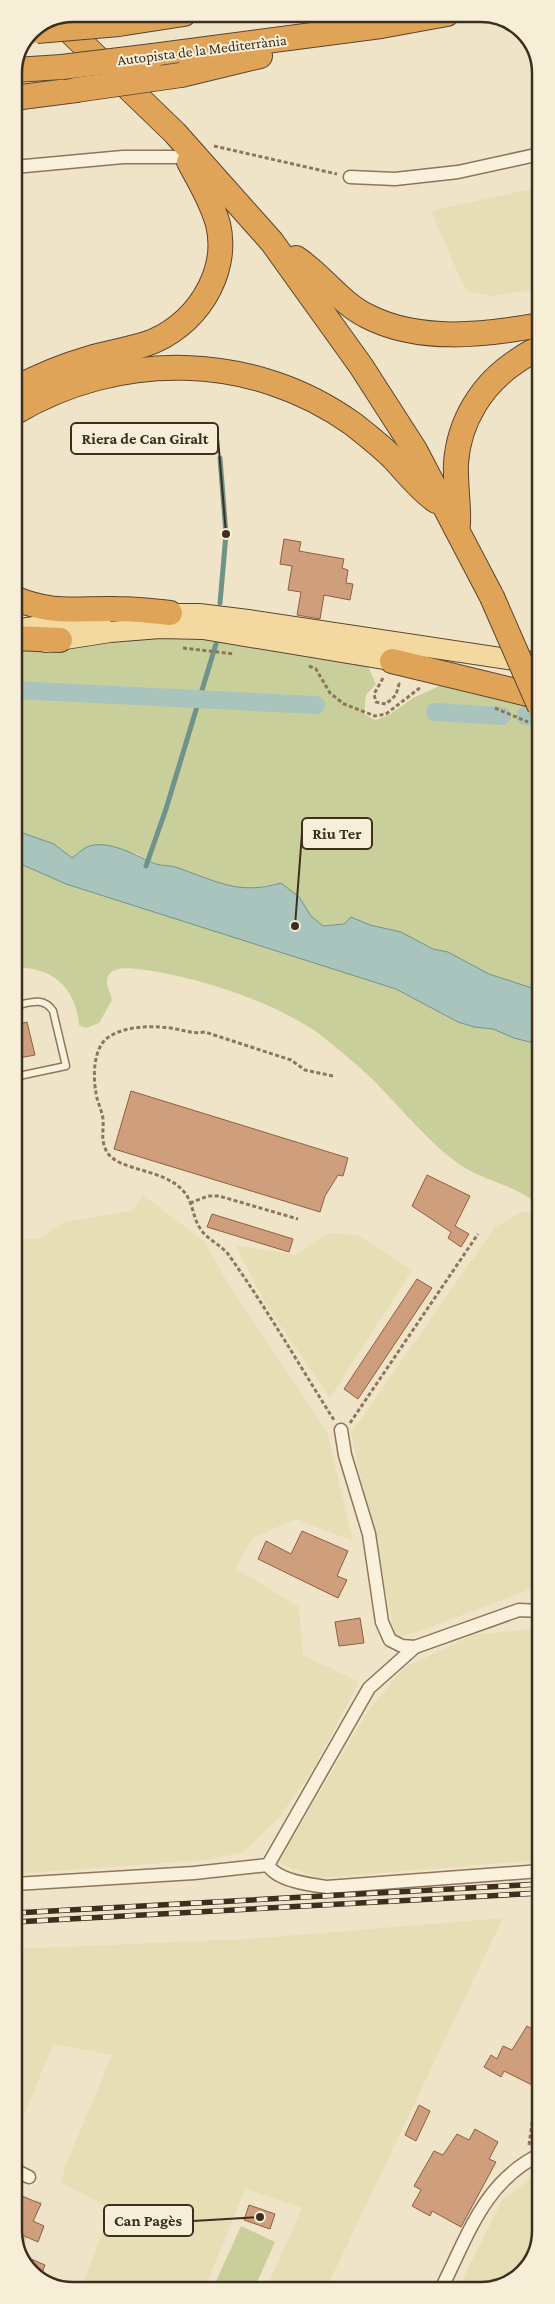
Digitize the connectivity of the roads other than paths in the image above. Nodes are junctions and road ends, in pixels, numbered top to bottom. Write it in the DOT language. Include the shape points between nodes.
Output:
graph roads {
  1 [pos="131,22"];
  2 [pos="399,23"];
  3 [pos="62,24"];
  4 [pos="381,26"];
  5 [pos="47,30"];
  6 [pos="22,70"];
  7 [pos="22,97"];
  8 [pos="175,132"];
  9 [pos="186,156"];
  10 [pos="532,156"];
  11 [pos="22,166"];
  12 [pos="350,177"];
  13 [pos="272,242"];
  14 [pos="532,326"];
  15 [pos="532,351"];
  16 [pos="22,385"];
  17 [pos="22,408"];
  18 [pos="452,519"];
  19 [pos="22,601"];
  20 [pos="170,613"];
  21 [pos="22,629"];
  22 [pos="22,638"];
  23 [pos="60,640"];
  24 [pos="22,645"];
  25 [pos="532,667"];
  26 [pos="532,668"];
  27 [pos="388,670"];
  28 [pos="532,689"];
  29 [pos="532,696"];
  30 [pos="22,1004"];
  31 [pos="22,1074"];
  32 [pos="341,1430"];
  33 [pos="532,1611"];
  34 [pos="415,1647"];
  35 [pos="268,1865"];
  36 [pos="532,1872"];
  37 [pos="22,1884"];
  38 [pos="532,2159"];
  39 [pos="22,2174"];
  40 [pos="29,2177"];
  41 [pos="445,2282"];
  1 -- 5 [label="highway, bridge"];
  2 -- 4 [label="highway, Autopista de la Mediterrània"];
  3 -- 8 [label="highway"];
  4 -- 6 [label="highway, Autopista de la Mediterrània, bridge"];
  4 -- 7 [label="highway, bridge" via="181,76"];
  8 -- 9 [label="highway"];
  8 -- 13 [label="highway"];
  9 -- 11 [label="street" via="124,157"];
  9 -- 16 [label="highway" via="218,225 219,254 213,281 202,303 184,322 148,343 86,359"];
  10 -- 12 [label="street" via="458,172 395,179"];
  13 -- 14 [label="highway" via="305,264 333,293 367,316 403,329 439,334"];
  13 -- 18 [label="highway" via="361,366 415,450"];
  15 -- 18 [label="highway" via="502,371 485,388 471,410 460,438 456,462 458,505"];
  17 -- 18 [label="highway" via="93,378 127,371 197,367 269,381 327,407 374,440"];
  18 -- 28 [label="highway, bridge" via="492,597"];
  19 -- 20 [label="highway" via="63,610"];
  20 -- 21 [label="main road" via="113,616"];
  20 -- 25 [label="main road" via="248,620"];
  22 -- 23 [label="highway"];
  23 -- 24 [label="main road"];
  23 -- 27 [label="main road" via="160,628 203,629 361,655"];
  26 -- 27 [label="main road"];
  27 -- 29 [label="highway"];
  30 -- 31 [label="lane" via="40,1000 54,1011 66,1066"];
  32 -- 34 [label="street" via="368,1534 382,1622 390,1640 402,1646"];
  33 -- 34 [label="street" via="519,1610"];
  34 -- 35 [label="street" via="369,1688"];
  35 -- 36 [label="street" via="275,1873 304,1884 327,1887"];
  35 -- 37 [label="street"];
  38 -- 41 [label="street" via="507,2175 485,2202"];
  39 -- 40 [label="street"];
}
